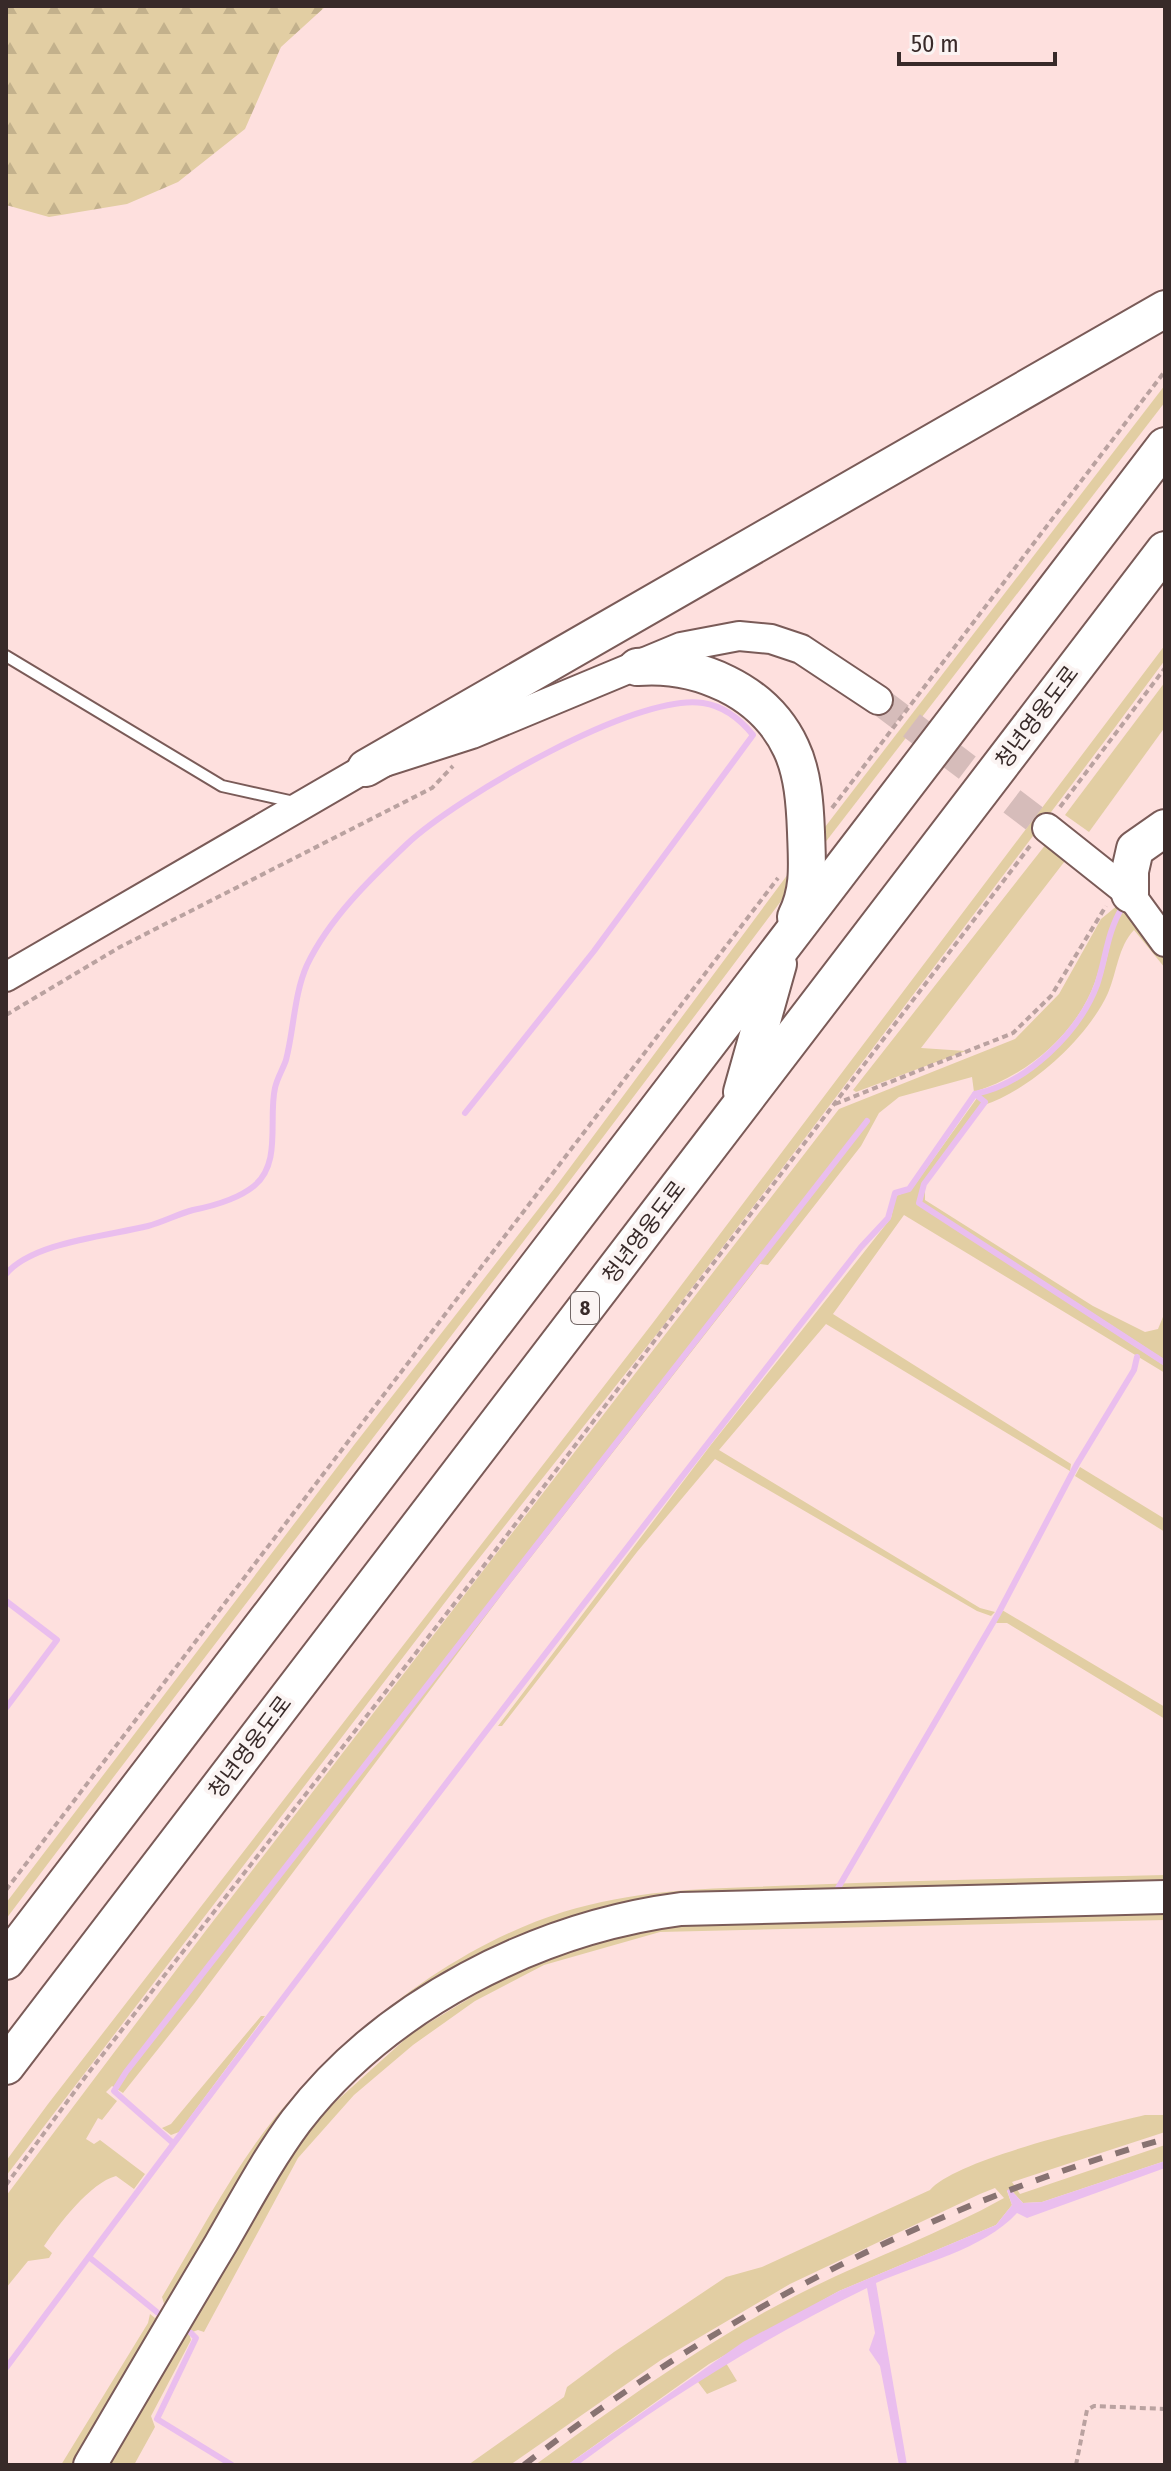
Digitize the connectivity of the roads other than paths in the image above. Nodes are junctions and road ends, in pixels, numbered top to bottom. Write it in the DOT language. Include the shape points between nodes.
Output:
graph roads {
  1 [pos="1165,309"];
  2 [pos="1165,446"];
  3 [pos="1165,550"];
  4 [pos="6,656"];
  5 [pos="637,667"];
  6 [pos="878,700"];
  7 [pos="366,768"];
  8 [pos="308,805"];
  9 [pos="1165,828"];
  10 [pos="1044,829"];
  11 [pos="1130,894"];
  12 [pos="1165,942"];
  13 [pos="784,944"];
  14 [pos="6,977"];
  15 [pos="738,1109"];
  16 [pos="1165,1897"];
  17 [pos="6,1961"];
  18 [pos="6,2066"];
  19 [pos="90,2465"];
  1 -- 7 [label="highway"];
  2 -- 13 [label="highway"];
  3 -- 15 [label="highway, 청년영웅도로 / 8"];
  4 -- 8 [label="lane" via="222,786"];
  5 -- 6 [label="street" via="706,641 771,639 801,649"];
  5 -- 7 [label="street" via="472,734"];
  5 -- 13 [label="highway" via="664,664 729,685 766,711 791,748 799,770 808,882"];
  7 -- 8 [label="street"];
  8 -- 14 [label="street"];
  9 -- 11 [label="highway" via="1135,849"];
  10 -- 11 [label="street"];
  11 -- 12 [label="street"];
  13 -- 15 [label="highway"];
  13 -- 17 [label="highway"];
  15 -- 18 [label="highway, 청년영웅도로 / 8"];
  16 -- 19 [label="main road" via="681,1909 573,1933 471,1976 366,2050 297,2121"];
}
